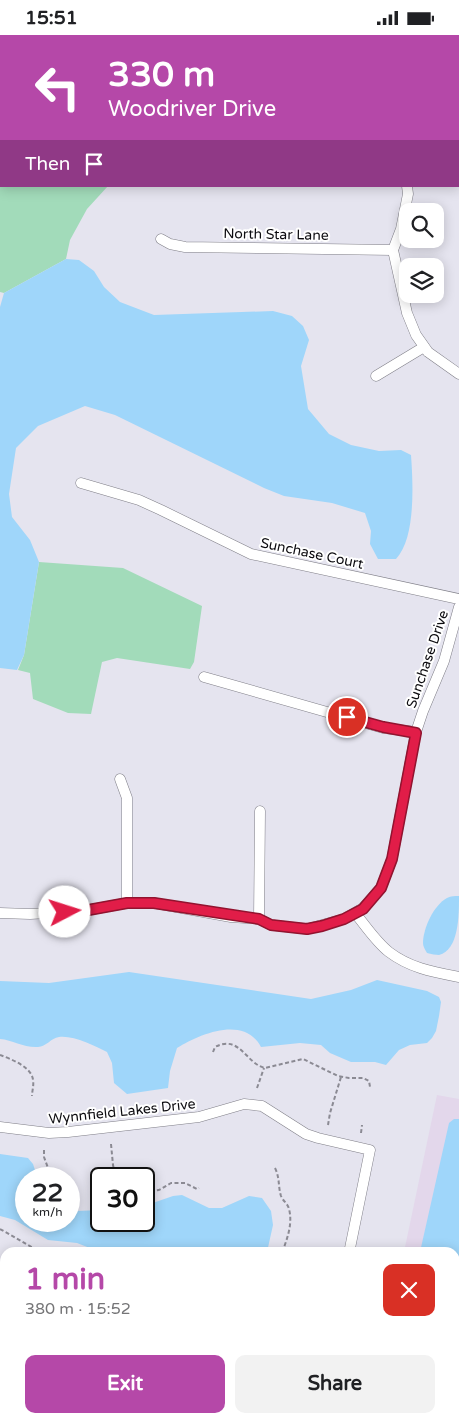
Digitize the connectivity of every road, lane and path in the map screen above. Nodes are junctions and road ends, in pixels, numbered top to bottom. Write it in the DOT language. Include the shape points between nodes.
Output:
graph roads {
  1 [pos="407,187"];
  2 [pos="161,239"];
  3 [pos="393,250"];
  4 [pos="424,347"];
  5 [pos="459,374"];
  6 [pos="376,376"];
  7 [pos="81,483"];
  8 [pos="459,599"];
  9 [pos="459,607"];
  10 [pos="204,677"];
  11 [pos="416,733"];
  12 [pos="120,779"];
  13 [pos="260,811"];
  14 [pos="127,903"];
  15 [pos="0,913"];
  16 [pos="355,913"];
  17 [pos="259,919"];
  18 [pos="459,977"];
  19 [pos="214,1051"];
  20 [pos="0,1055"];
  21 [pos="264,1068"];
  22 [pos="341,1077"];
  23 [pos="370,1087"];
  24 [pos="257,1088"];
  25 [pos="32,1096"];
  26 [pos="328,1125"];
  27 [pos="362,1125"];
  28 [pos="0,1127"];
  29 [pos="360,1133"];
  30 [pos="111,1144"];
  31 [pos="44,1150"];
  32 [pos="48,1167"];
  33 [pos="114,1167"];
  34 [pos="276,1168"];
  35 [pos="200,1188"];
  36 [pos="155,1190"];
  37 [pos="0,1229"];
  38 [pos="32,1247"];
  39 [pos="284,1247"];
  40 [pos="350,1247"];
  1 -- 3 [label="street" via="401,229"];
  2 -- 3 [label="street, North Star Lane" via="185,247"];
  3 -- 4 [label="street" via="407,313"];
  4 -- 5 [label="street"];
  4 -- 6 [label="street"];
  7 -- 8 [label="street, Sunchase Court" via="154,506 251,554"];
  9 -- 11 [label="street, Sunchase Drive" via="444,661"];
  10 -- 11 [label="street" via="383,727"];
  11 -- 16 [label="street, Sunchase Drive" via="392,859 381,888 363,909"];
  12 -- 14 [label="street" via="127,798"];
  13 -- 17 [label="street"];
  14 -- 15 [label="street, Sunchase Drive" via="83,911"];
  14 -- 17 [label="street, Sunchase Drive" via="154,903"];
  16 -- 17 [label="street, Sunchase Drive" via="307,929 271,925"];
  16 -- 18 [label="street" via="387,951 408,964"];
  19 -- 21 [label="path" via="218,1045 234,1045"];
  20 -- 25 [label="path" via="30,1072 34,1081"];
  21 -- 22 [label="path" via="302,1059"];
  21 -- 24 [label="path"];
  22 -- 23 [label="path" via="366,1079"];
  22 -- 26 [label="path"];
  27 -- 29 [label="path"];
  28 -- 40 [label="street, Wynnfield Lakes Drive" via="68,1132 199,1117 244,1104 262,1106 307,1134 370,1150"];
  30 -- 33 [label="path"];
  31 -- 32 [label="path"];
  34 -- 39 [label="path" via="281,1196 288,1205 290,1218"];
  35 -- 36 [label="path" via="177,1183"];
  37 -- 38 [label="path"];
}
